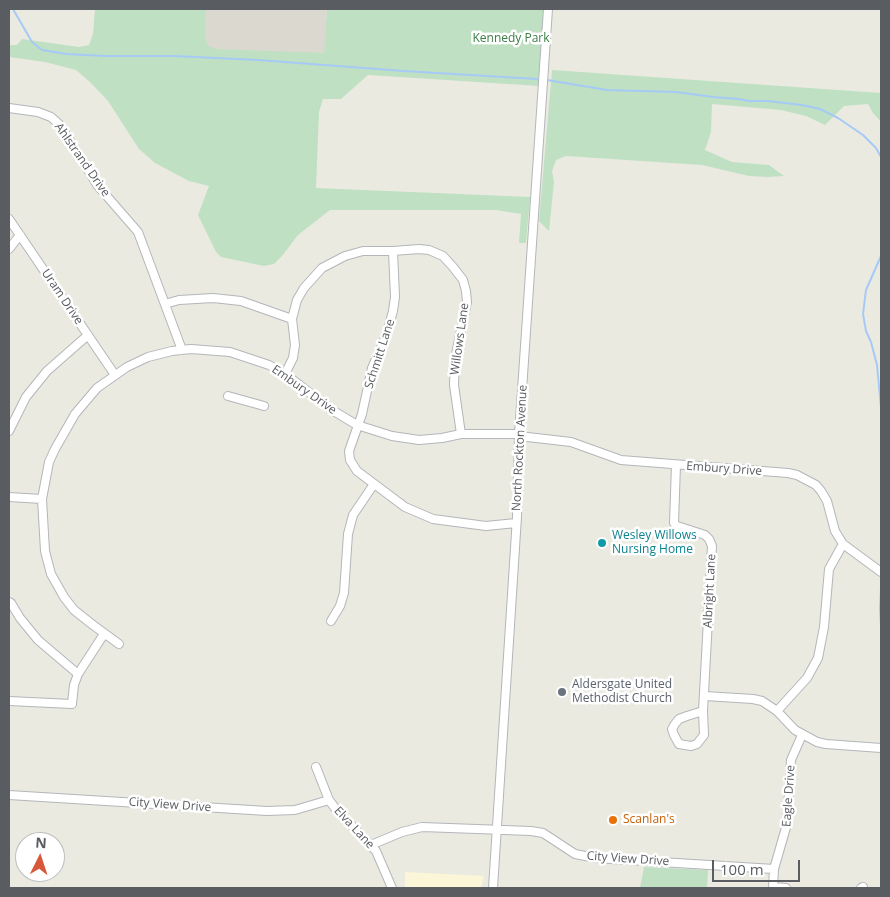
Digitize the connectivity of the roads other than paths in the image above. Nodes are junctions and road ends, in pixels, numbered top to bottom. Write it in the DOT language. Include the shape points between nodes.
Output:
graph roads {
  1 [pos="548,9"];
  2 [pos="9,108"];
  3 [pos="9,219"];
  4 [pos="20,235"];
  5 [pos="9,249"];
  6 [pos="392,251"];
  7 [pos="165,304"];
  8 [pos="292,319"];
  9 [pos="88,336"];
  10 [pos="182,350"];
  11 [pos="285,374"];
  12 [pos="115,375"];
  13 [pos="228,396"];
  14 [pos="264,406"];
  15 [pos="357,425"];
  16 [pos="9,431"];
  17 [pos="461,434"];
  18 [pos="519,435"];
  19 [pos="676,465"];
  20 [pos="374,484"];
  21 [pos="9,497"];
  22 [pos="42,499"];
  23 [pos="516,523"];
  24 [pos="843,544"];
  25 [pos="881,572"];
  26 [pos="9,602"];
  27 [pos="331,621"];
  28 [pos="104,634"];
  29 [pos="119,644"];
  30 [pos="78,674"];
  31 [pos="705,696"];
  32 [pos="9,701"];
  33 [pos="703,711"];
  34 [pos="777,711"];
  35 [pos="802,735"];
  36 [pos="881,748"];
  37 [pos="316,767"];
  38 [pos="9,795"];
  39 [pos="329,800"];
  40 [pos="498,830"];
  41 [pos="371,845"];
  42 [pos="774,869"];
  43 [pos="392,888"];
  44 [pos="493,888"];
  45 [pos="773,888"];
  46 [pos="786,888"];
  1 -- 18 [label="street, North Rockton Avenue"];
  2 -- 7 [label="street, Ahlstrand Drive" via="38,112 60,125 98,186 138,232"];
  3 -- 4 [label="street, Uram Drive"];
  4 -- 5 [label="street"];
  4 -- 9 [label="street, Uram Drive"];
  6 -- 8 [label="street, Willows Lane" via="363,251 322,268 304,288"];
  6 -- 15 [label="street, Schmitt Lane" via="393,311 372,368"];
  6 -- 17 [label="street, Willows Lane" via="419,249 443,256 463,280 467,302 454,385"];
  7 -- 8 [label="street" via="213,298 241,301"];
  7 -- 10 [label="street, Ahlstrand Drive"];
  8 -- 11 [label="street, Willows Lane" via="296,346"];
  9 -- 12 [label="street, Uram Drive"];
  9 -- 16 [label="street" via="47,370 26,397"];
  10 -- 11 [label="street, Embury Drive" via="230,352"];
  10 -- 12 [label="street, Embury Drive" via="148,358"];
  11 -- 15 [label="street, Embury Drive"];
  12 -- 22 [label="street, Embury Drive" via="85,400 62,434 49,462"];
  13 -- 14 [label="street"];
  15 -- 17 [label="street, Embury Drive" via="419,440"];
  15 -- 20 [label="street, Schmitt Lane" via="349,451 350,460 356,471"];
  17 -- 18 [label="street, Embury Drive"];
  18 -- 19 [label="street, Embury Drive" via="571,442 621,460"];
  18 -- 23 [label="street, North Rockton Avenue"];
  19 -- 24 [label="street, Embury Drive" via="788,473 807,479 822,491 835,531"];
  19 -- 31 [label="street, Albright Lane" via="674,523 705,535 712,546"];
  20 -- 23 [label="street" via="405,507 433,519 486,526"];
  20 -- 27 [label="street" via="353,515 348,534 344,593"];
  21 -- 22 [label="street"];
  22 -- 28 [label="street, Embury Drive" via="45,551 51,574 74,610"];
  23 -- 40 [label="street, North Rockton Avenue"];
  24 -- 25 [label="street, Embury Drive"];
  24 -- 34 [label="street" via="829,569 818,658 807,678"];
  26 -- 30 [label="street" via="38,640"];
  28 -- 29 [label="street, Embury Drive"];
  28 -- 30 [label="street"];
  30 -- 32 [label="street" via="72,704"];
  31 -- 33 [label="street, Albright Lane"];
  31 -- 34 [label="street" via="753,699"];
  33 -- 33 [label="street, Albright Lane" via="701,740 691,746 679,744 672,729 675,724 679,719"];
  34 -- 35 [label="street"];
  35 -- 36 [label="street" via="826,744"];
  35 -- 42 [label="street, Eagle Drive" via="791,760 786,832"];
  37 -- 39 [label="street, Elva Lane"];
  38 -- 39 [label="street, City View Drive" via="267,811 295,810"];
  39 -- 41 [label="street, Elva Lane" via="346,822"];
  40 -- 41 [label="street, City View Drive" via="422,826"];
  40 -- 42 [label="street, City View Drive" via="543,834 575,854 596,858"];
  40 -- 44 [label="street, North Rockton Avenue"];
  41 -- 43 [label="street, Elva Lane"];
  42 -- 45 [label="street, Eagle Drive"];
  45 -- 46 [label="street"];
}
